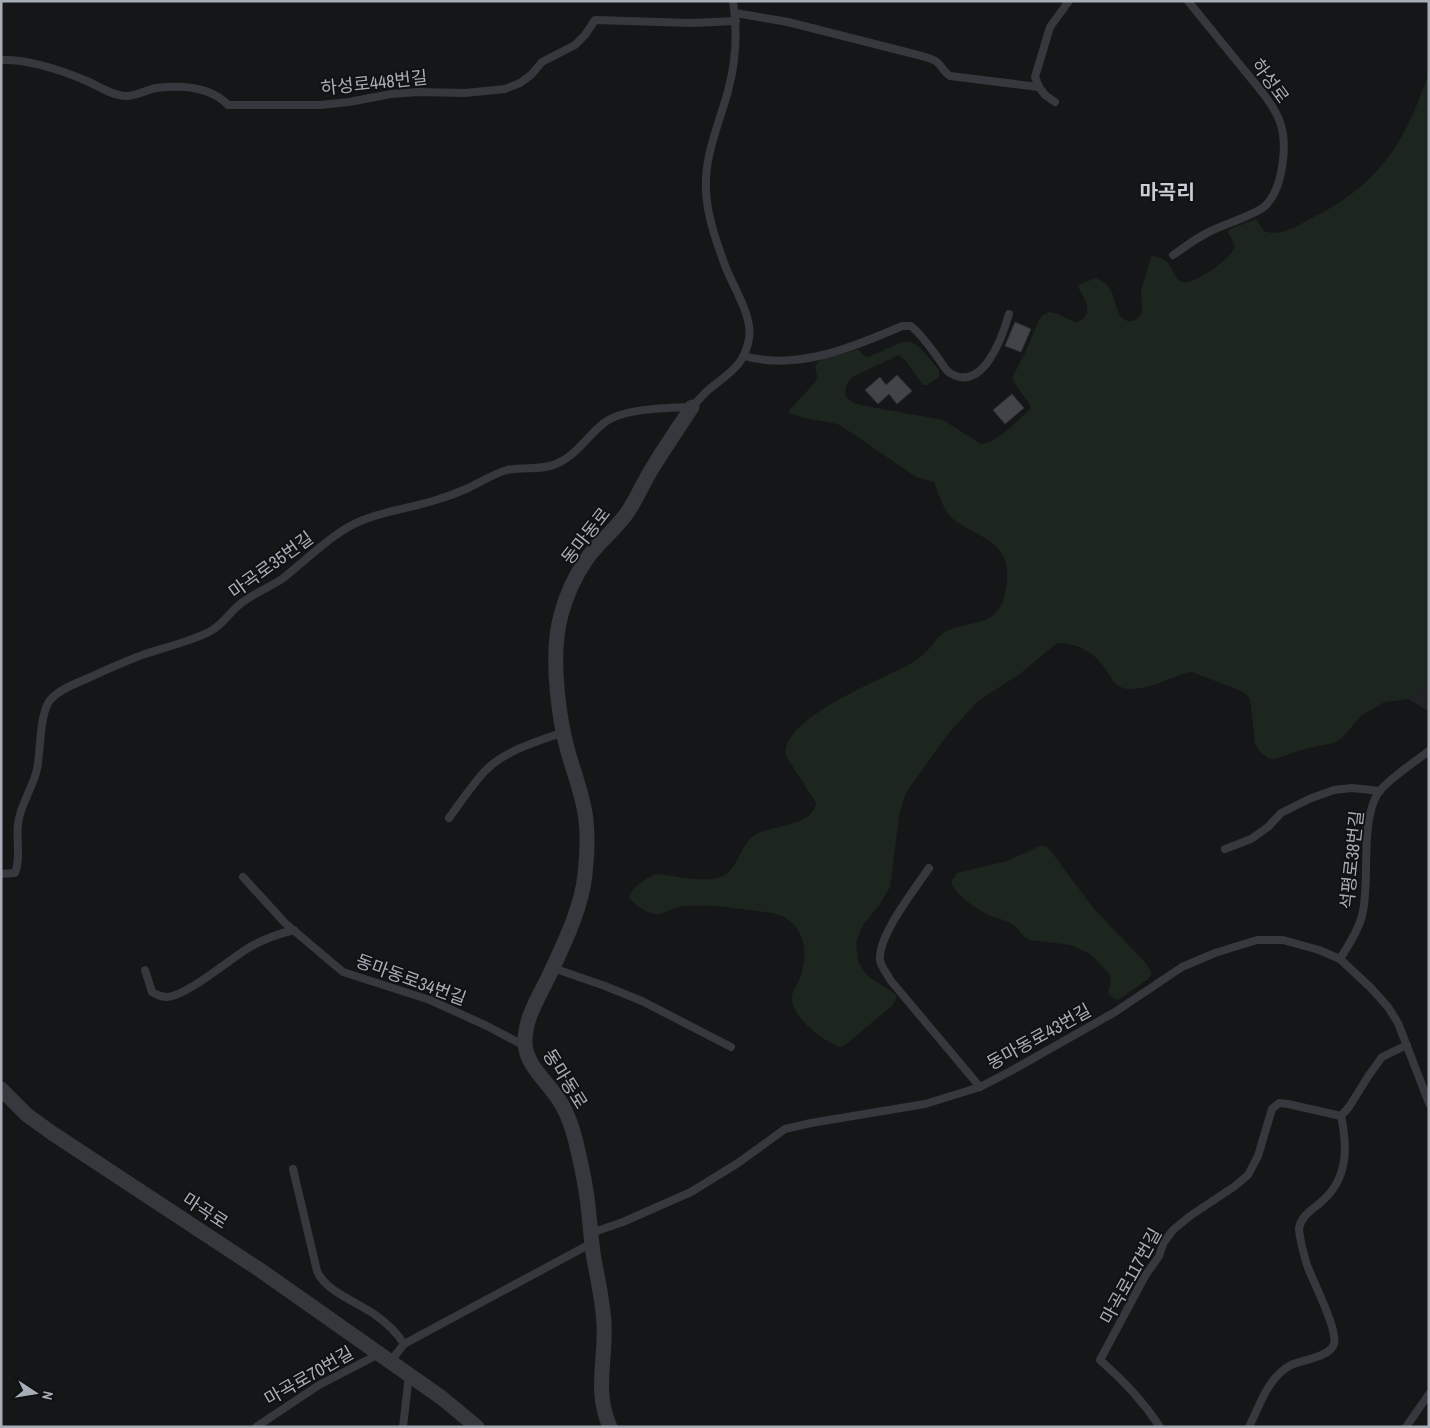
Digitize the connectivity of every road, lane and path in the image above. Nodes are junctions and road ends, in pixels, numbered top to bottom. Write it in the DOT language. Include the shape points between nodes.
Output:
graph roads {
  1 [pos="733,1"];
  2 [pos="1069,1"];
  3 [pos="1188,1"];
  4 [pos="735,17"];
  5 [pos="1,60"];
  6 [pos="1038,87"];
  7 [pos="1055,102"];
  8 [pos="1173,254"];
  9 [pos="1009,314"];
  10 [pos="744,356"];
  11 [pos="692,407"];
  12 [pos="564,732"];
  13 [pos="1429,751"];
  14 [pos="1380,791"];
  15 [pos="449,818"];
  16 [pos="1225,850"];
  17 [pos="929,868"];
  18 [pos="1,874"];
  19 [pos="243,877"];
  20 [pos="294,930"];
  21 [pos="1340,959"];
  22 [pos="553,968"];
  23 [pos="145,970"];
  24 [pos="1407,1045"];
  25 [pos="525,1046"];
  26 [pos="731,1047"];
  27 [pos="980,1087"];
  28 [pos="1,1089"];
  29 [pos="1429,1103"];
  30 [pos="1341,1116"];
  31 [pos="293,1169"];
  32 [pos="592,1238"];
  33 [pos="404,1344"];
  34 [pos="385,1358"];
  35 [pos="409,1375"];
  36 [pos="1429,1394"];
  37 [pos="256,1427"];
  38 [pos="403,1427"];
  39 [pos="477,1427"];
  40 [pos="610,1427"];
  41 [pos="1160,1427"];
  42 [pos="1249,1427"];
  43 [pos="1406,1427"];
  1 -- 4 [label="lane"];
  2 -- 6 [label="lane" via="1050,27 1035,77"];
  3 -- 8 [label="lane, 하성로" via="1273,108 1283,135 1283,158 1279,183 1264,206 1206,232"];
  4 -- 5 [label="lane, 하성로448번길" via="691,23 595,20 575,45 542,62 531,75 505,89 465,93 409,92 320,104 228,105 212,92 187,88 156,88 126,96 73,75 18,60"];
  4 -- 6 [label="lane, 하성로448번길" via="788,22 918,55 933,60 950,76"];
  4 -- 10 [label="lane" via="733,68 708,156 706,193 722,258 747,318 749,338"];
  6 -- 7 [label="lane"];
  9 -- 10 [label="lane" via="992,358 969,377 950,373 910,326 817,356 778,362"];
  10 -- 11 [label="lane"];
  11 -- 12 [label="street, 동마동로" via="628,512 586,560 566,600 557,636 556,667"];
  11 -- 18 [label="lane, 마곡로35번길" via="618,414 566,459 554,465 495,474 437,500 362,520 333,538 276,583 240,604 220,626 188,641 145,654 58,693 45,710 37,768 18,822 16,873"];
  12 -- 15 [label="lane" via="537,741 487,769"];
  12 -- 22 [label="street, 동마동로" via="583,800 587,842 585,878"];
  13 -- 14 [label="lane, 석평로38번길"];
  14 -- 16 [label="lane, 석평로38번길" via="1352,788 1309,798 1280,814 1251,839"];
  14 -- 21 [label="lane, 석평로38번길" via="1369,824 1363,913"];
  17 -- 27 [label="lane" via="886,935 880,962 891,981"];
  19 -- 20 [label="lane, 동마동로34번길"];
  20 -- 23 [label="lane" via="268,937 184,991 169,997 152,992"];
  20 -- 25 [label="lane, 동마동로34번길" via="343,972 430,1000"];
  21 -- 24 [label="lane, 동마동로43번길" via="1388,1007"];
  21 -- 27 [label="lane, 동마동로43번길" via="1283,940 1257,940 1215,953 1182,967 1115,1012"];
  22 -- 25 [label="street, 동마동로" via="530,1014"];
  22 -- 26 [label="lane" via="642,1001"];
  24 -- 29 [label="lane, 동마동로43번길"];
  24 -- 30 [label="lane" via="1382,1057"];
  25 -- 32 [label="street, 동마동로" via="528,1058 558,1097 573,1130"];
  27 -- 32 [label="lane, 동마동로43번길" via="925,1104 785,1130 690,1192"];
  28 -- 34 [label="street, 마곡로" via="27,1116 263,1272"];
  30 -- 41 [label="lane, 마곡로117번길" via="1279,1103 1272,1108 1258,1156 1248,1175 1190,1216 1164,1242 1100,1360 1139,1399"];
  30 -- 42 [label="lane" via="1345,1139 1344,1169 1332,1192 1303,1218 1299,1230 1306,1263 1332,1325 1334,1344 1330,1350 1280,1372 1270,1383"];
  31 -- 33 [label="lane" via="320,1278 386,1322"];
  32 -- 33 [label="lane"];
  32 -- 40 [label="street, 동마동로" via="603,1305 600,1388"];
  33 -- 34 [label="lane"];
  34 -- 35 [label="street, 마곡로"];
  34 -- 37 [label="lane, 마곡로70번길" via="319,1384"];
  35 -- 38 [label="lane"];
  35 -- 39 [label="street, 마곡로" via="458,1409"];
  36 -- 43 [label="lane"];
}
